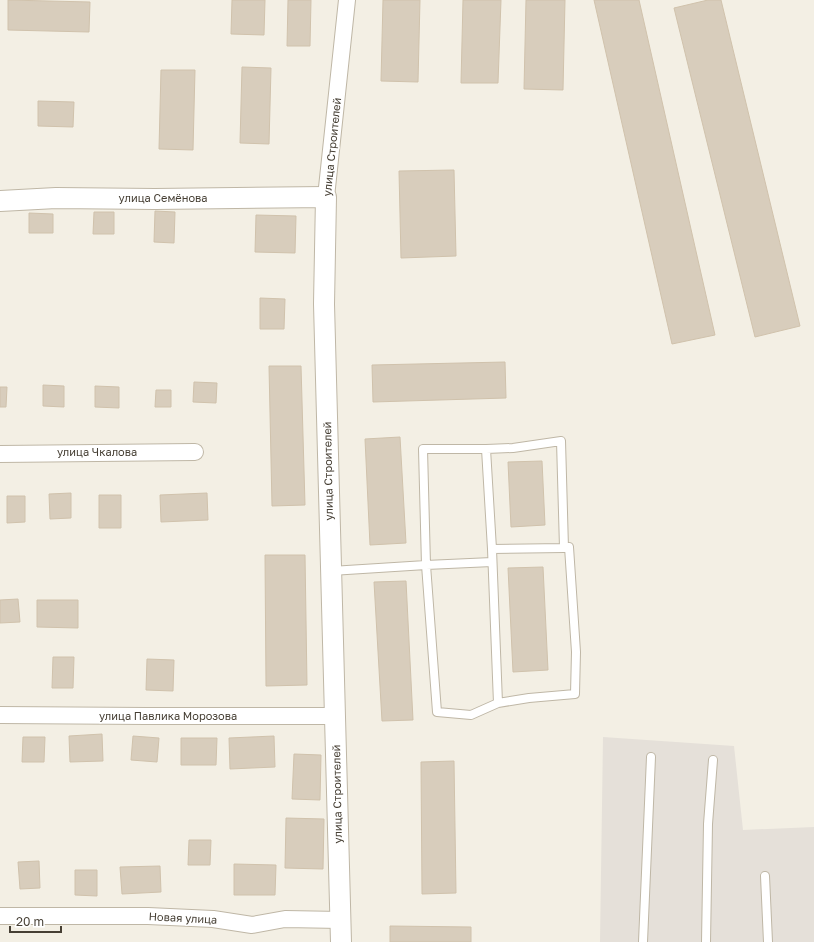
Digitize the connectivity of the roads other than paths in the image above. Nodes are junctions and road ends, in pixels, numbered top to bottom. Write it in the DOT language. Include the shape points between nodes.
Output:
graph roads {
  1 [pos="347,0"];
  2 [pos="326,197"];
  3 [pos="0,202"];
  4 [pos="486,449"];
  5 [pos="195,452"];
  6 [pos="0,454"];
  7 [pos="564,548"];
  8 [pos="492,549"];
  9 [pos="492,562"];
  10 [pos="426,565"];
  11 [pos="330,571"];
  12 [pos="498,704"];
  13 [pos="0,715"];
  14 [pos="335,716"];
  15 [pos="651,757"];
  16 [pos="713,760"];
  17 [pos="766,876"];
  18 [pos="0,916"];
  19 [pos="341,920"];
  20 [pos="340,942"];
  21 [pos="643,942"];
  22 [pos="706,942"];
  23 [pos="768,942"];
  1 -- 2 [label="street, улица Строителей"];
  2 -- 3 [label="street, улица Семёнова" via="56,198"];
  2 -- 11 [label="street, улица Строителей" via="324,304"];
  4 -- 7 [label="lane" via="561,441"];
  4 -- 8 [label="lane"];
  4 -- 10 [label="lane" via="423,449"];
  5 -- 6 [label="street, улица Чкалова"];
  7 -- 8 [label="lane"];
  7 -- 12 [label="lane" via="569,547 576,652 575,694"];
  8 -- 9 [label="lane"];
  9 -- 10 [label="lane"];
  9 -- 12 [label="lane"];
  10 -- 11 [label="lane"];
  10 -- 12 [label="lane" via="437,712 471,715"];
  11 -- 14 [label="street, улица Строителей"];
  13 -- 14 [label="street, улица Павлика Морозова"];
  14 -- 19 [label="street, улица Строителей"];
  15 -- 21 [label="lane"];
  16 -- 22 [label="lane" via="708,824"];
  17 -- 23 [label="lane"];
  18 -- 19 [label="street, Новая улица" via="148,916 213,919 252,925 285,920"];
  19 -- 20 [label="street, улица Строителей"];
}
